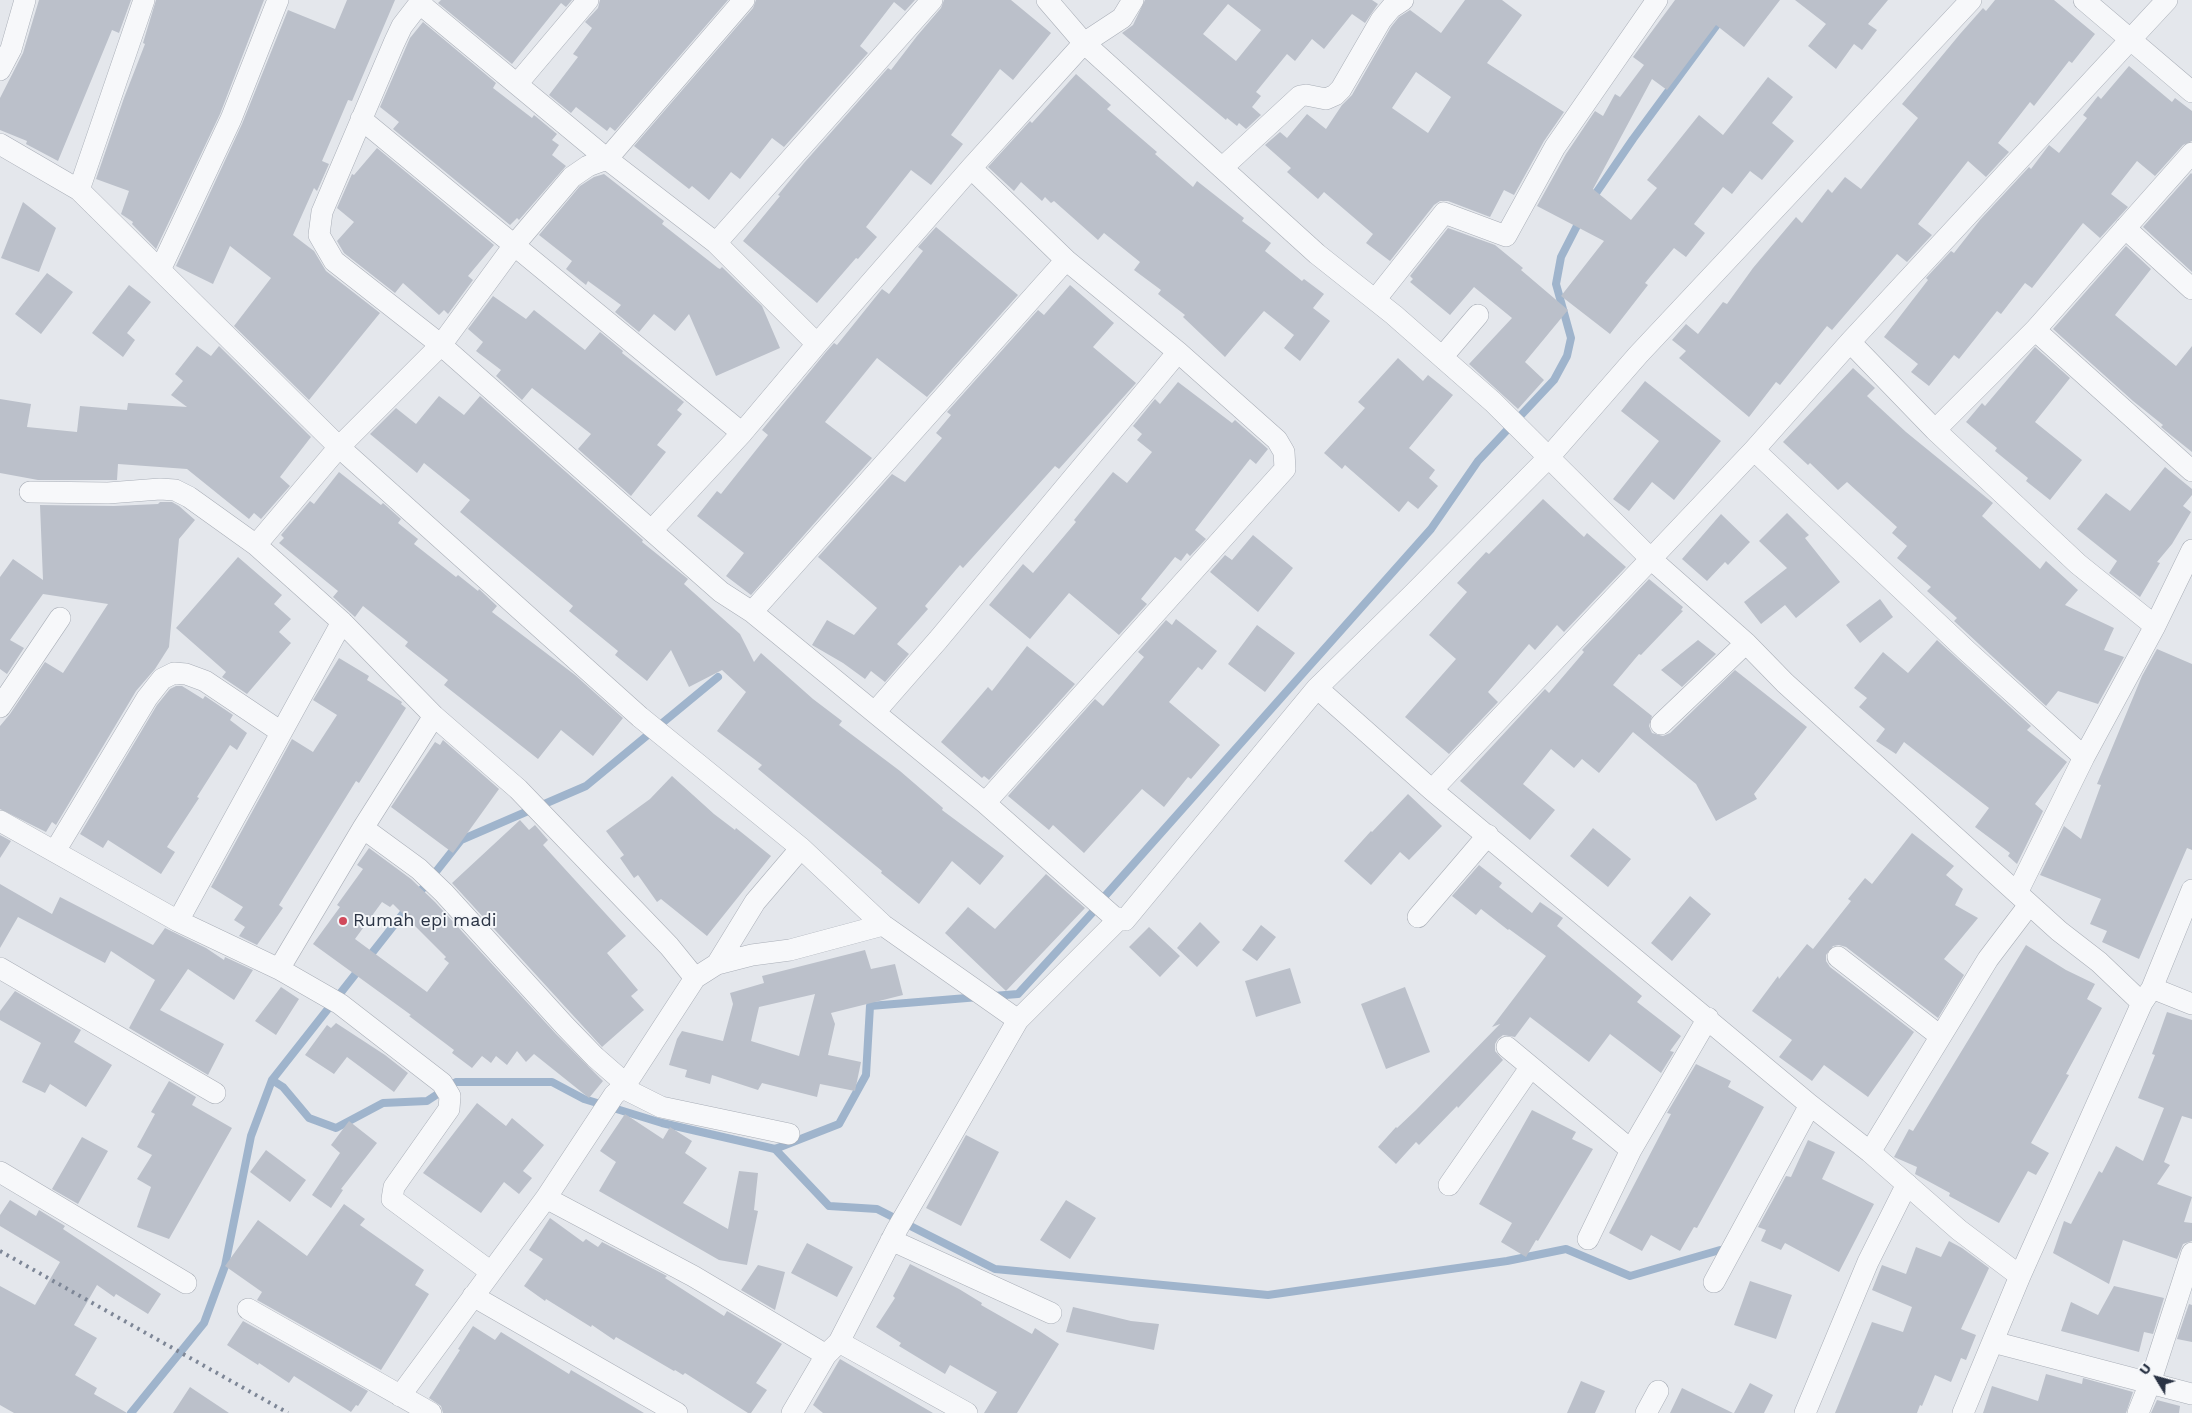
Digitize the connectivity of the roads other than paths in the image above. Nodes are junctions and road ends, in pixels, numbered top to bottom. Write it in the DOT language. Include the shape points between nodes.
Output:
graph roads {
  1 [pos="25,0"];
  2 [pos="144,0"];
  3 [pos="278,0"];
  4 [pos="588,0"];
  5 [pos="744,0"];
  6 [pos="932,0"];
  7 [pos="1047,0"];
  8 [pos="1133,0"];
  9 [pos="1403,0"];
  10 [pos="1657,0"];
  11 [pos="1971,0"];
  12 [pos="2084,0"];
  13 [pos="2167,0"];
  14 [pos="420,1"];
  15 [pos="2131,40"];
  16 [pos="1084,43"];
  17 [pos="0,70"];
  18 [pos="517,84"];
  19 [pos="2192,92"];
  20 [pos="361,119"];
  21 [pos="0,144"];
  22 [pos="2192,153"];
  23 [pos="607,158"];
  24 [pos="970,168"];
  25 [pos="1222,168"];
  26 [pos="79,190"];
  27 [pos="2125,228"];
  28 [pos="716,243"];
  29 [pos="515,244"];
  30 [pos="1066,260"];
  31 [pos="160,270"];
  32 [pos="2192,289"];
  33 [pos="1375,300"];
  34 [pos="1478,315"];
  35 [pos="2035,330"];
  36 [pos="1850,342"];
  37 [pos="817,344"];
  38 [pos="440,345"];
  39 [pos="1178,352"];
  40 [pos="1442,356"];
  41 [pos="1935,430"];
  42 [pos="742,433"];
  43 [pos="339,448"];
  44 [pos="1754,450"];
  45 [pos="1550,457"];
  46 [pos="2192,471"];
  47 [pos="30,492"];
  48 [pos="652,530"];
  49 [pos="256,545"];
  50 [pos="2192,550"];
  51 [pos="1651,559"];
  52 [pos="752,612"];
  53 [pos="60,618"];
  54 [pos="342,622"];
  55 [pos="2155,626"];
  56 [pos="1746,643"];
  57 [pos="1317,688"];
  58 [pos="0,707"];
  59 [pos="875,712"];
  60 [pos="434,716"];
  61 [pos="1661,724"];
  62 [pos="281,732"];
  63 [pos="2084,757"];
  64 [pos="1432,790"];
  65 [pos="984,803"];
  66 [pos="0,821"];
  67 [pos="363,828"];
  68 [pos="1488,835"];
  69 [pos="801,848"];
  70 [pos="56,852"];
  71 [pos="2192,890"];
  72 [pos="2023,899"];
  73 [pos="1418,917"];
  74 [pos="1119,919"];
  75 [pos="178,921"];
  76 [pos="883,925"];
  77 [pos="1838,957"];
  78 [pos="717,964"];
  79 [pos="0,968"];
  80 [pos="279,969"];
  81 [pos="695,978"];
  82 [pos="2147,995"];
  83 [pos="2192,1004"];
  84 [pos="1708,1018"];
  85 [pos="1018,1020"];
  86 [pos="1940,1036"];
  87 [pos="1507,1047"];
  88 [pos="1530,1068"];
  89 [pos="621,1089"];
  90 [pos="215,1093"];
  91 [pos="1810,1105"];
  92 [pos="789,1134"];
  93 [pos="1631,1150"];
  94 [pos="1870,1152"];
  95 [pos="0,1172"];
  96 [pos="1449,1184"];
  97 [pos="1907,1184"];
  98 [pos="546,1198"];
  99 [pos="898,1228"];
  100 [pos="1588,1240"];
  101 [pos="2191,1261"];
  102 [pos="1723,1266"];
  103 [pos="491,1272"];
  104 [pos="2020,1276"];
  105 [pos="186,1283"];
  106 [pos="473,1296"];
  107 [pos="248,1309"];
  108 [pos="1051,1313"];
  109 [pos="1993,1342"];
  110 [pos="832,1349"];
  111 [pos="2150,1382"];
  112 [pos="1658,1392"];
  113 [pos="2192,1394"];
  114 [pos="400,1396"];
  115 [pos="431,1413"];
  116 [pos="678,1413"];
  117 [pos="792,1413"];
  118 [pos="967,1413"];
  119 [pos="1646,1413"];
  120 [pos="1805,1413"];
  121 [pos="1963,1413"];
  122 [pos="2138,1413"];
  1 -- 17 [label="street" via="11,49"];
  2 -- 26 [label="street"];
  3 -- 31 [label="street" via="232,119"];
  4 -- 18 [label="street"];
  5 -- 23 [label="street"];
  6 -- 28 [label="street"];
  7 -- 16 [label="street"];
  8 -- 16 [label="street" via="1122,18"];
  9 -- 25 [label="street" via="1381,20 1336,95 1326,99 1300,96"];
  10 -- 33 [label="street" via="1555,147 1506,236 1444,214"];
  11 -- 45 [label="street" via="1638,356"];
  12 -- 15 [label="street"];
  13 -- 15 [label="street"];
  14 -- 18 [label="street"];
  14 -- 20 [label="street" via="402,26"];
  15 -- 19 [label="street"];
  15 -- 36 [label="street"];
  16 -- 24 [label="street"];
  16 -- 25 [label="street"];
  18 -- 23 [label="street"];
  20 -- 29 [label="street"];
  20 -- 38 [label="street" via="322,212 319,235 334,260"];
  21 -- 26 [label="street"];
  22 -- 27 [label="street"];
  23 -- 28 [label="street"];
  23 -- 29 [label="street" via="572,177"];
  24 -- 30 [label="street"];
  24 -- 37 [label="street"];
  25 -- 33 [label="street" via="1317,254"];
  26 -- 31 [label="street"];
  27 -- 32 [label="street"];
  27 -- 35 [label="street"];
  28 -- 37 [label="street"];
  29 -- 38 [label="street"];
  29 -- 42 [label="street"];
  30 -- 39 [label="street"];
  30 -- 52 [label="street"];
  31 -- 43 [label="street"];
  33 -- 40 [label="street"];
  34 -- 40 [label="street"];
  35 -- 41 [label="street"];
  35 -- 46 [label="street"];
  36 -- 41 [label="street"];
  36 -- 44 [label="street"];
  37 -- 42 [label="street"];
  38 -- 43 [label="street"];
  38 -- 48 [label="street"];
  39 -- 59 [label="street"];
  39 -- 65 [label="street" via="1277,440 1284,452 1285,469"];
  40 -- 45 [label="street"];
  41 -- 55 [label="street" via="2078,564"];
  42 -- 48 [label="street"];
  43 -- 49 [label="street"];
  43 -- 69 [label="street" via="640,717"];
  44 -- 51 [label="street"];
  44 -- 63 [label="street"];
  45 -- 51 [label="street"];
  45 -- 57 [label="street"];
  47 -- 49 [label="street" via="175,490"];
  48 -- 52 [label="street" via="721,592"];
  49 -- 54 [label="street"];
  50 -- 55 [label="street"];
  51 -- 56 [label="street"];
  51 -- 64 [label="street"];
  52 -- 59 [label="street"];
  53 -- 58 [label="street"];
  54 -- 60 [label="street"];
  54 -- 62 [label="street"];
  55 -- 63 [label="street"];
  56 -- 61 [label="street"];
  56 -- 72 [label="street" via="1792,689"];
  57 -- 64 [label="street"];
  57 -- 74 [label="street" via="1130,916 1125,920"];
  59 -- 65 [label="street"];
  60 -- 67 [label="street"];
  60 -- 81 [label="street" via="555,826 669,946"];
  62 -- 70 [label="street" via="205,681 174,673 162,679 147,698"];
  62 -- 75 [label="street"];
  63 -- 72 [label="street"];
  64 -- 68 [label="street"];
  65 -- 74 [label="street"];
  66 -- 70 [label="street"];
  67 -- 80 [label="street"];
  67 -- 89 [label="street" via="419,869 444,893"];
  68 -- 73 [label="street"];
  68 -- 84 [label="street"];
  69 -- 76 [label="street"];
  69 -- 78 [label="street" via="755,902"];
  70 -- 75 [label="street"];
  71 -- 82 [label="street"];
  72 -- 82 [label="street" via="2099,962"];
  72 -- 86 [label="street"];
  74 -- 85 [label="street"];
  75 -- 80 [label="street"];
  76 -- 78 [label="street" via="790,950"];
  76 -- 85 [label="street"];
  77 -- 86 [label="street"];
  78 -- 81 [label="street"];
  79 -- 90 [label="street"];
  80 -- 103 [label="street" via="331,999 446,1090 450,1109 394,1187 392,1200"];
  81 -- 89 [label="street"];
  82 -- 83 [label="street"];
  82 -- 104 [label="street"];
  84 -- 91 [label="street"];
  84 -- 93 [label="street"];
  85 -- 99 [label="street"];
  86 -- 94 [label="street"];
  87 -- 88 [label="street"];
  88 -- 93 [label="street"];
  88 -- 96 [label="street"];
  89 -- 92 [label="street" via="661,1107"];
  89 -- 98 [label="street"];
  91 -- 94 [label="street"];
  91 -- 102 [label="street"];
  93 -- 100 [label="street"];
  94 -- 97 [label="street"];
  95 -- 105 [label="street"];
  97 -- 104 [label="street" via="1959,1230"];
  97 -- 120 [label="street" via="1868,1262"];
  98 -- 103 [label="street"];
  98 -- 110 [label="street"];
  99 -- 108 [label="street"];
  99 -- 110 [label="street"];
  101 -- 111 [label="street"];
  103 -- 106 [label="street"];
  104 -- 109 [label="street"];
  106 -- 114 [label="street"];
  106 -- 116 [label="street"];
  107 -- 114 [label="street"];
  109 -- 111 [label="street"];
  109 -- 121 [label="street"];
  110 -- 117 [label="street"];
  110 -- 118 [label="street"];
  111 -- 113 [label="street"];
  111 -- 122 [label="street"];
  112 -- 119 [label="street"];
  114 -- 115 [label="street"];
}
